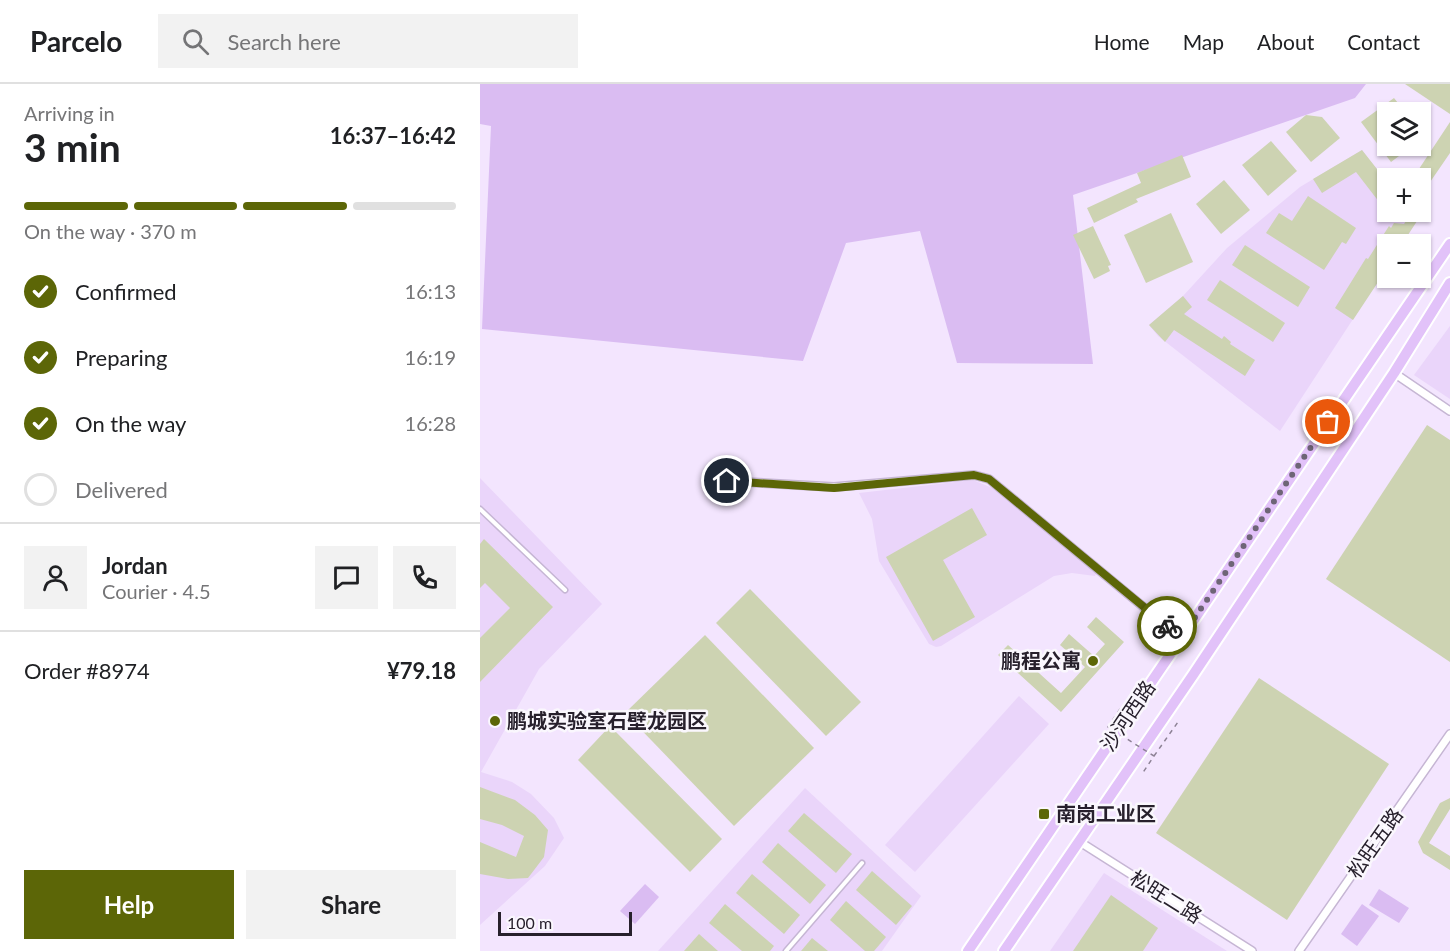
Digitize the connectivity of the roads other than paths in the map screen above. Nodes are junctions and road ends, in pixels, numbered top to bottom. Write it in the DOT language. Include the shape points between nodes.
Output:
graph roads {
  1 [pos="1450,244"];
  2 [pos="1450,283"];
  3 [pos="1450,289"];
  4 [pos="1440,299"];
  5 [pos="1394,373"];
  6 [pos="1450,411"];
  7 [pos="727,481"];
  8 [pos="480,509"];
  9 [pos="565,590"];
  10 [pos="1181,638"];
  11 [pos="1450,734"];
  12 [pos="1080,842"];
  13 [pos="862,863"];
  14 [pos="786,951"];
  15 [pos="968,951"];
  16 [pos="1004,951"];
  17 [pos="1252,951"];
  18 [pos="1299,951"];
  1 -- 10 [label="main road, 沙河西路"];
  2 -- 4 [label="main road, 沙河西路"];
  3 -- 4 [label="main road"];
  4 -- 5 [label="main road, 沙河西路"];
  5 -- 6 [label="street"];
  5 -- 12 [label="main road, 沙河西路"];
  7 -- 10 [label="street" via="834,488 974,475 989,479"];
  8 -- 9 [label="lane"];
  10 -- 15 [label="main road, 沙河西路"];
  11 -- 18 [label="street, 松旺五路"];
  12 -- 16 [label="main road, 沙河西路"];
  12 -- 17 [label="street, 松旺二路"];
  13 -- 14 [label="lane"];
}
